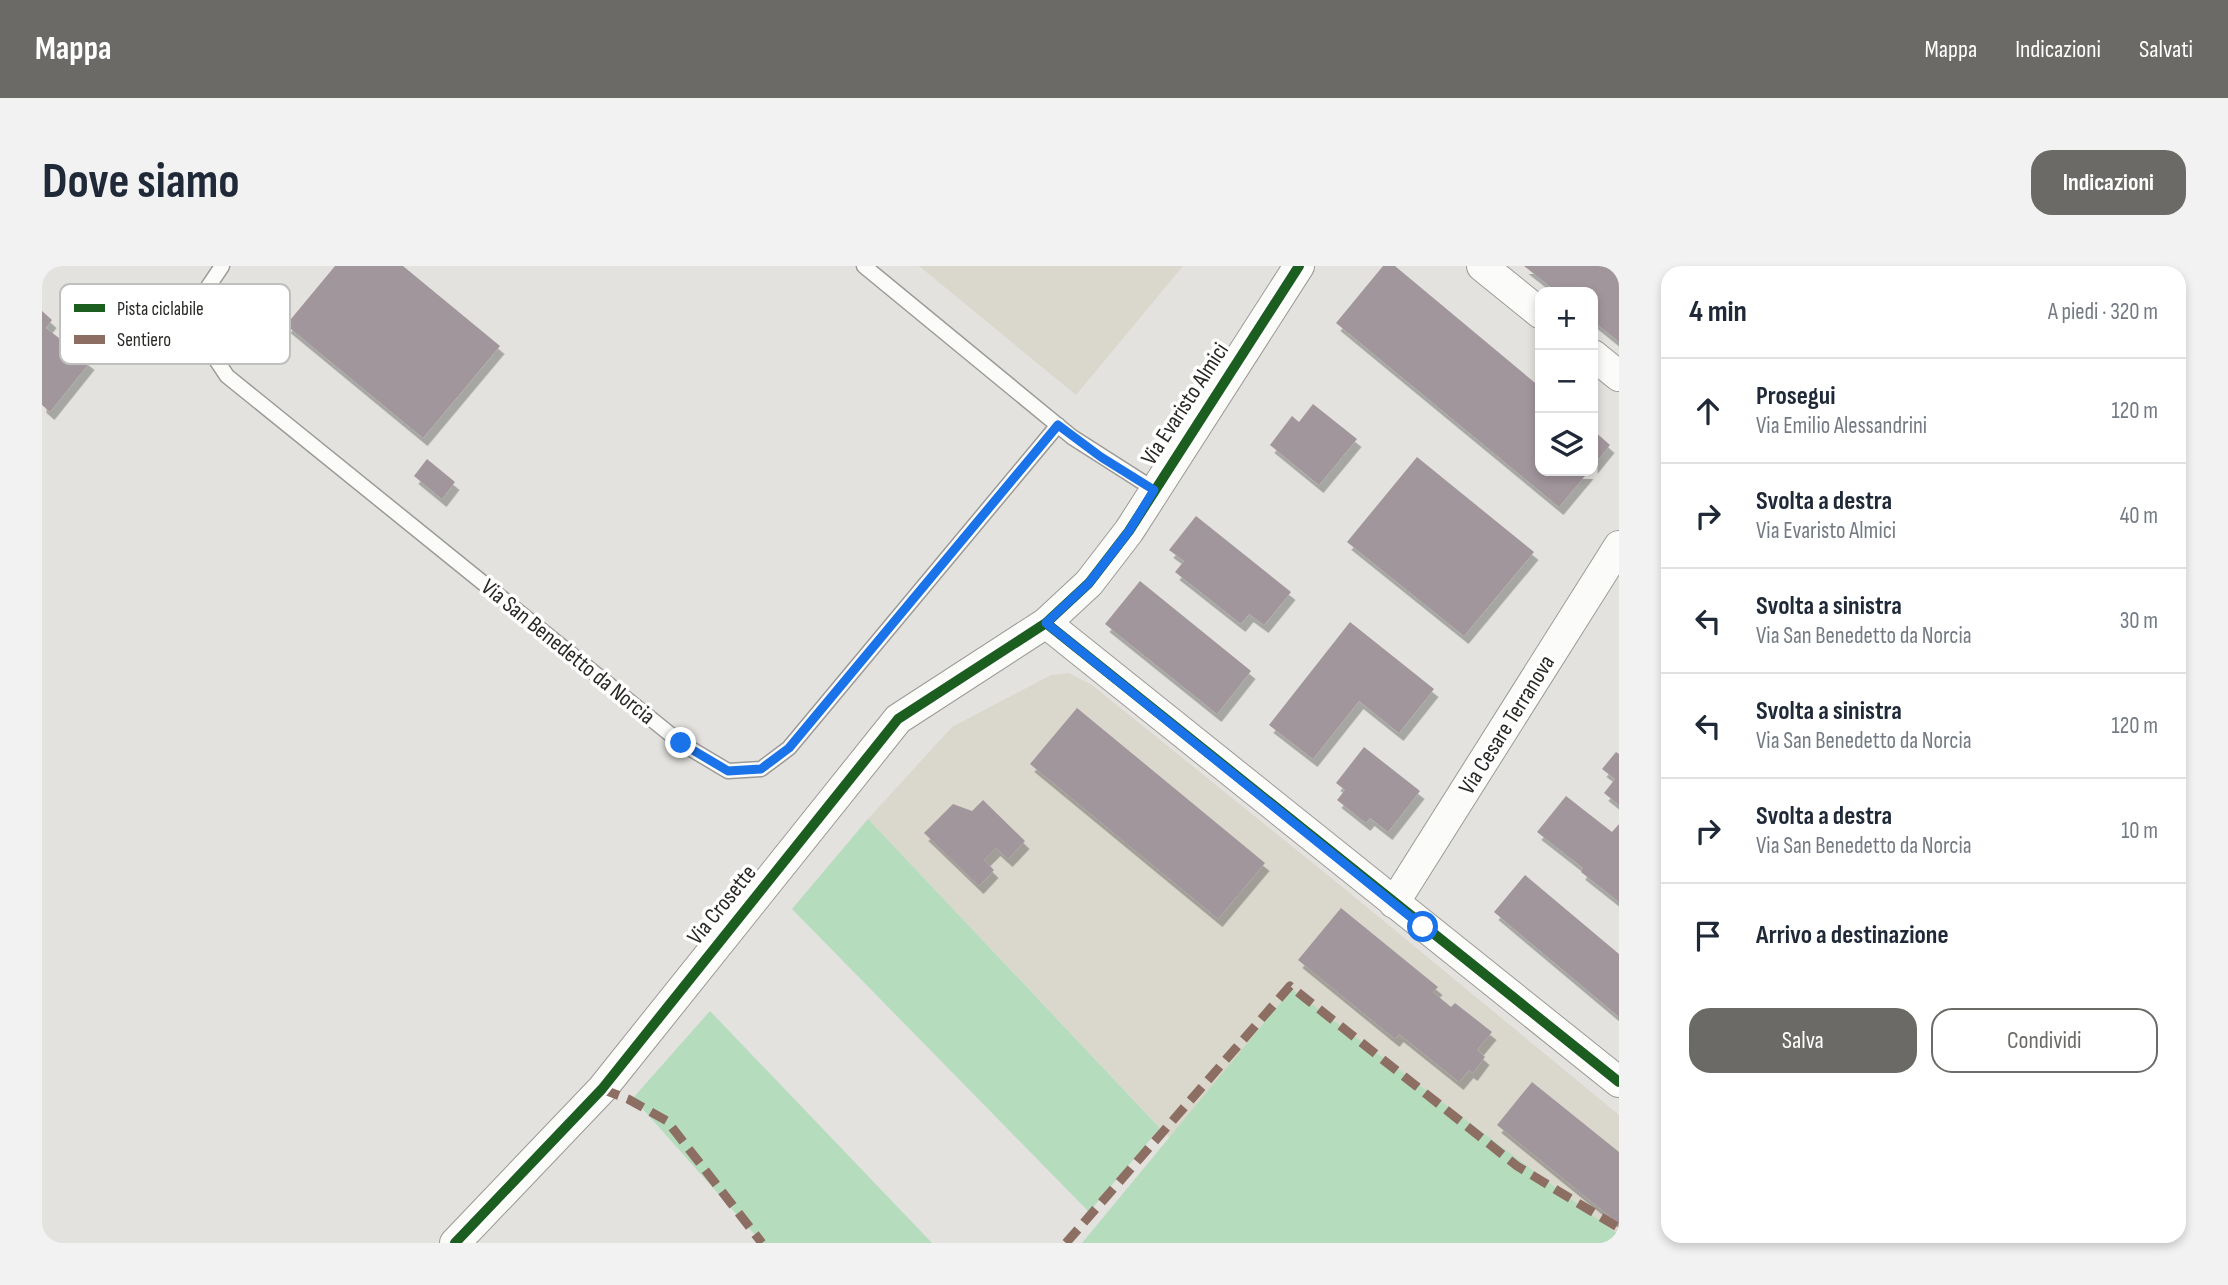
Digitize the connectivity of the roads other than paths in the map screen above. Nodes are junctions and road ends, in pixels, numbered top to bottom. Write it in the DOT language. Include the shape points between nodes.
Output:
graph roads {
  1 [pos="222,266"];
  2 [pos="864,266"];
  3 [pos="1299,266"];
  4 [pos="1482,266"];
  5 [pos="211,284"];
  6 [pos="1535,309"];
  7 [pos="1598,359"];
  8 [pos="220,364"];
  9 [pos="1619,376"];
  10 [pos="1058,425"];
  11 [pos="1154,490"];
  12 [pos="1619,546"];
  13 [pos="1046,623"];
  14 [pos="1394,903"];
  15 [pos="1619,1082"];
  16 [pos="455,1243"];
  1 -- 5 [label="lane, Via San Benedetto da Norcia"];
  2 -- 10 [label="lane"];
  3 -- 11 [label="street, Via Evaristo Almici"];
  4 -- 6 [label="street"];
  7 -- 9 [label="street"];
  8 -- 10 [label="lane, Via San Benedetto da Norcia" via="228,376 681,743 728,771 761,769 789,748"];
  10 -- 11 [label="lane"];
  11 -- 13 [label="street, Via Evaristo Almici" via="1089,583"];
  12 -- 14 [label="street, Via Cesare Terranova"];
  13 -- 14 [label="street"];
  13 -- 16 [label="street, Via Crosette" via="898,719 603,1089"];
  14 -- 15 [label="street"];
}
